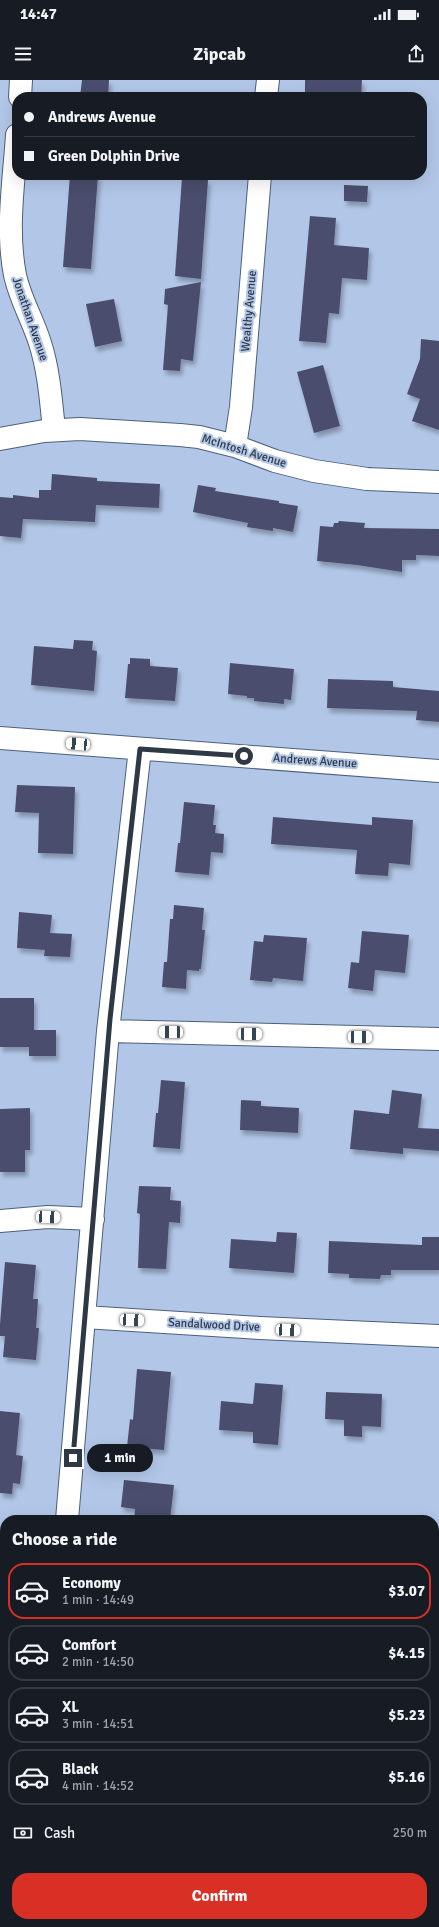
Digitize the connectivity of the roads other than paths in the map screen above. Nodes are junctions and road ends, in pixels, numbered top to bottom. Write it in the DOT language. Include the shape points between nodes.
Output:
graph roads {
  1 [pos="21,80"];
  2 [pos="268,80"];
  3 [pos="20,92"];
  4 [pos="267,92"];
  5 [pos="12,162"];
  6 [pos="260,180"];
  7 [pos="7,190"];
  8 [pos="54,430"];
  9 [pos="0,439"];
  10 [pos="235,446"];
  11 [pos="439,482"];
  12 [pos="0,738"];
  13 [pos="140,749"];
  14 [pos="439,771"];
  15 [pos="108,1031"];
  16 [pos="439,1039"];
  17 [pos="93,1219"];
  18 [pos="0,1221"];
  19 [pos="84,1318"];
  20 [pos="439,1336"];
  21 [pos="68,1515"];
  1 -- 3 [label="street"];
  2 -- 4 [label="street"];
  5 -- 7 [label="street, Jonathan Avenue"];
  6 -- 10 [label="street, Wealthy Avenue" via="242,407"];
  7 -- 8 [label="street, Jonathan Avenue" via="15,275 46,364"];
  8 -- 9 [label="street, McIntosh Avenue"];
  8 -- 10 [label="street, McIntosh Avenue" via="106,429 180,435"];
  10 -- 11 [label="street, McIntosh Avenue" via="275,461 334,475 406,482"];
  12 -- 13 [label="street, Andrews Avenue"];
  13 -- 14 [label="street, Andrews Avenue"];
  13 -- 15 [label="street"];
  15 -- 16 [label="street"];
  15 -- 17 [label="street"];
  17 -- 18 [label="street" via="48,1217"];
  17 -- 19 [label="street"];
  19 -- 20 [label="street, Sandalwood Drive"];
  19 -- 21 [label="street"];
}
